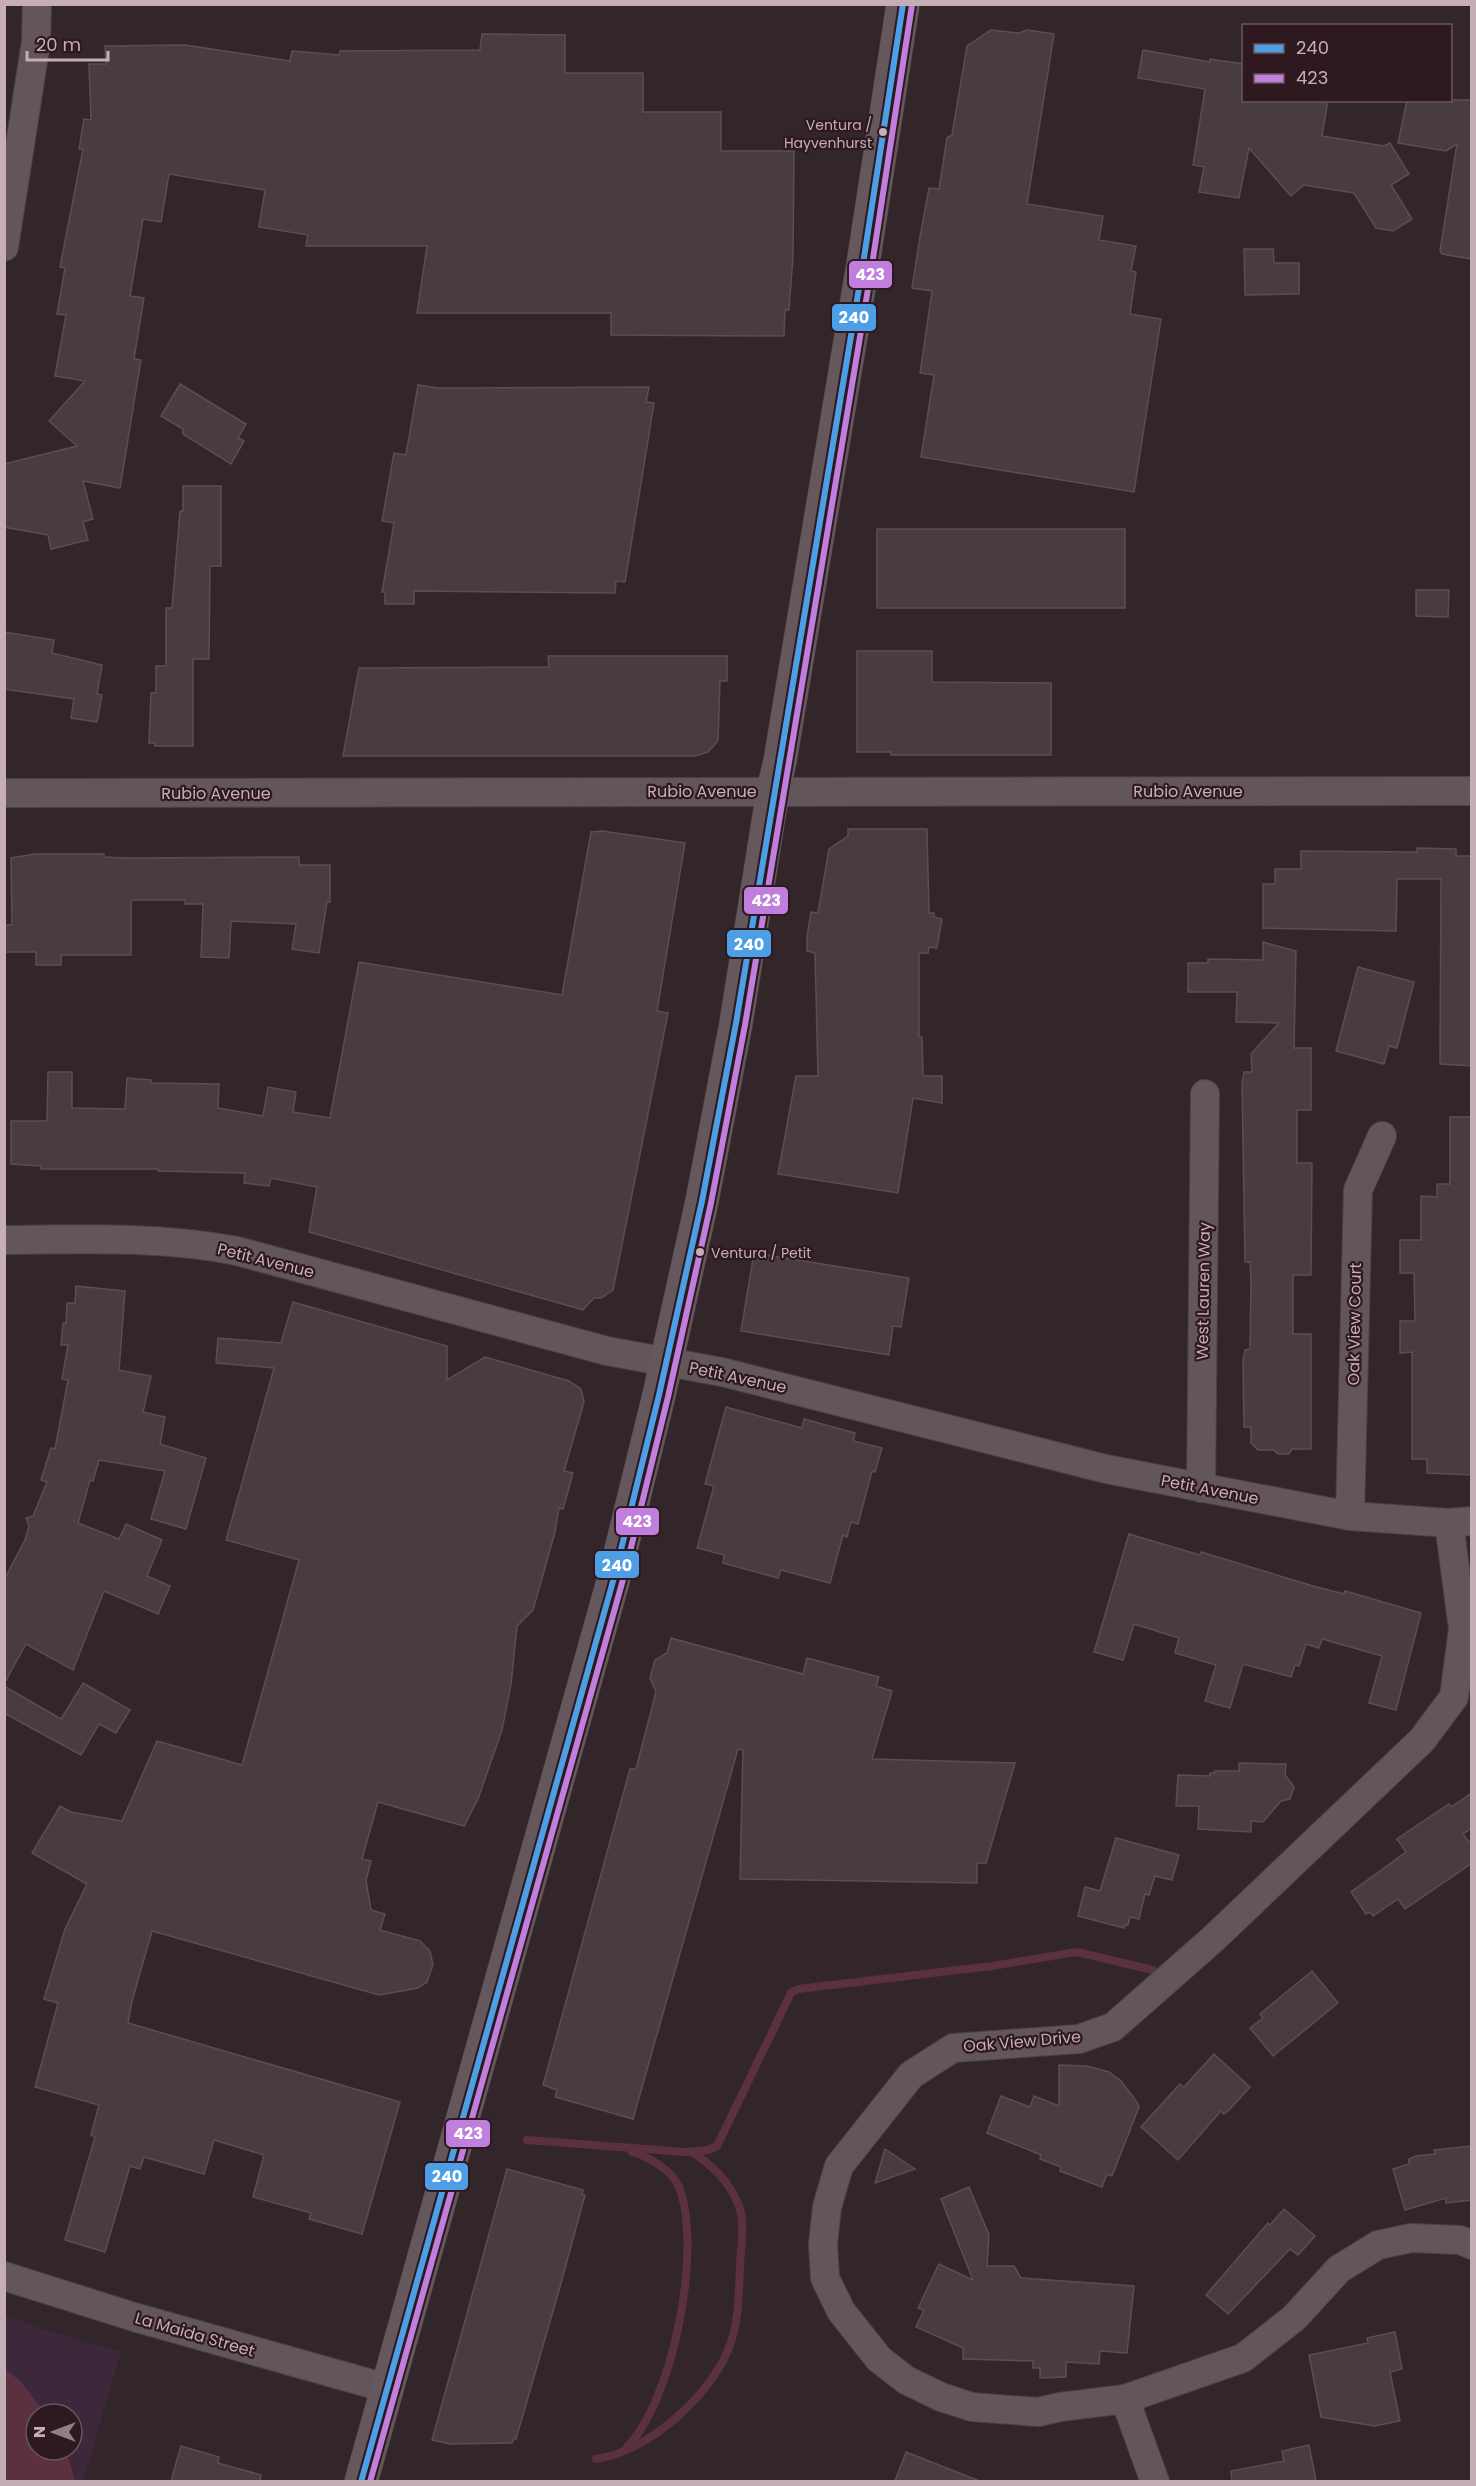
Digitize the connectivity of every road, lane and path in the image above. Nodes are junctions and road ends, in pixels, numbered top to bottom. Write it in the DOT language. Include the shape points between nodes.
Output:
graph roads {
  1 [pos="37,4"];
  2 [pos="903,4"];
  3 [pos="4,247"];
  4 [pos="773,791"];
  5 [pos="1472,791"];
  6 [pos="4,793"];
  7 [pos="1205,1094"];
  8 [pos="1382,1136"];
  9 [pos="4,1240"];
  10 [pos="667,1362"];
  11 [pos="1201,1488"];
  12 [pos="1350,1516"];
  13 [pos="1460,1522"];
  14 [pos="1472,2245"];
  15 [pos="4,2276"];
  16 [pos="386,2388"];
  17 [pos="1125,2399"];
  18 [pos="361,2481"];
  19 [pos="1155,2481"];
  1 -- 3 [label="street" via="36,42"];
  2 -- 4 [label="main road"];
  4 -- 5 [label="street, Rubio Avenue"];
  4 -- 6 [label="street, Rubio Avenue"];
  4 -- 10 [label="main road" via="736,1023"];
  7 -- 11 [label="street, West Lauren Way"];
  8 -- 12 [label="street, Oak View Court" via="1358,1190"];
  9 -- 10 [label="street, Petit Avenue" via="140,1239 237,1251 608,1351"];
  10 -- 11 [label="street, Petit Avenue" via="722,1372 1106,1469"];
  10 -- 16 [label="main road" via="615,1574"];
  11 -- 12 [label="street, Petit Avenue"];
  12 -- 13 [label="street, Petit Avenue"];
  13 -- 17 [label="street, Oak View Drive" via="1463,1629 1454,1697 1422,1740 1214,1939 1113,2027 1079,2039 953,2048 911,2075 839,2166 827,2207 825,2278 841,2311 879,2359 906,2380 972,2407 1038,2412"];
  14 -- 17 [label="street, Oak View Drive" via="1460,2240 1411,2238 1378,2245 1339,2269 1294,2318 1243,2358"];
  15 -- 16 [label="street, La Maida Street"];
  16 -- 18 [label="main road"];
  17 -- 19 [label="street"];
}
